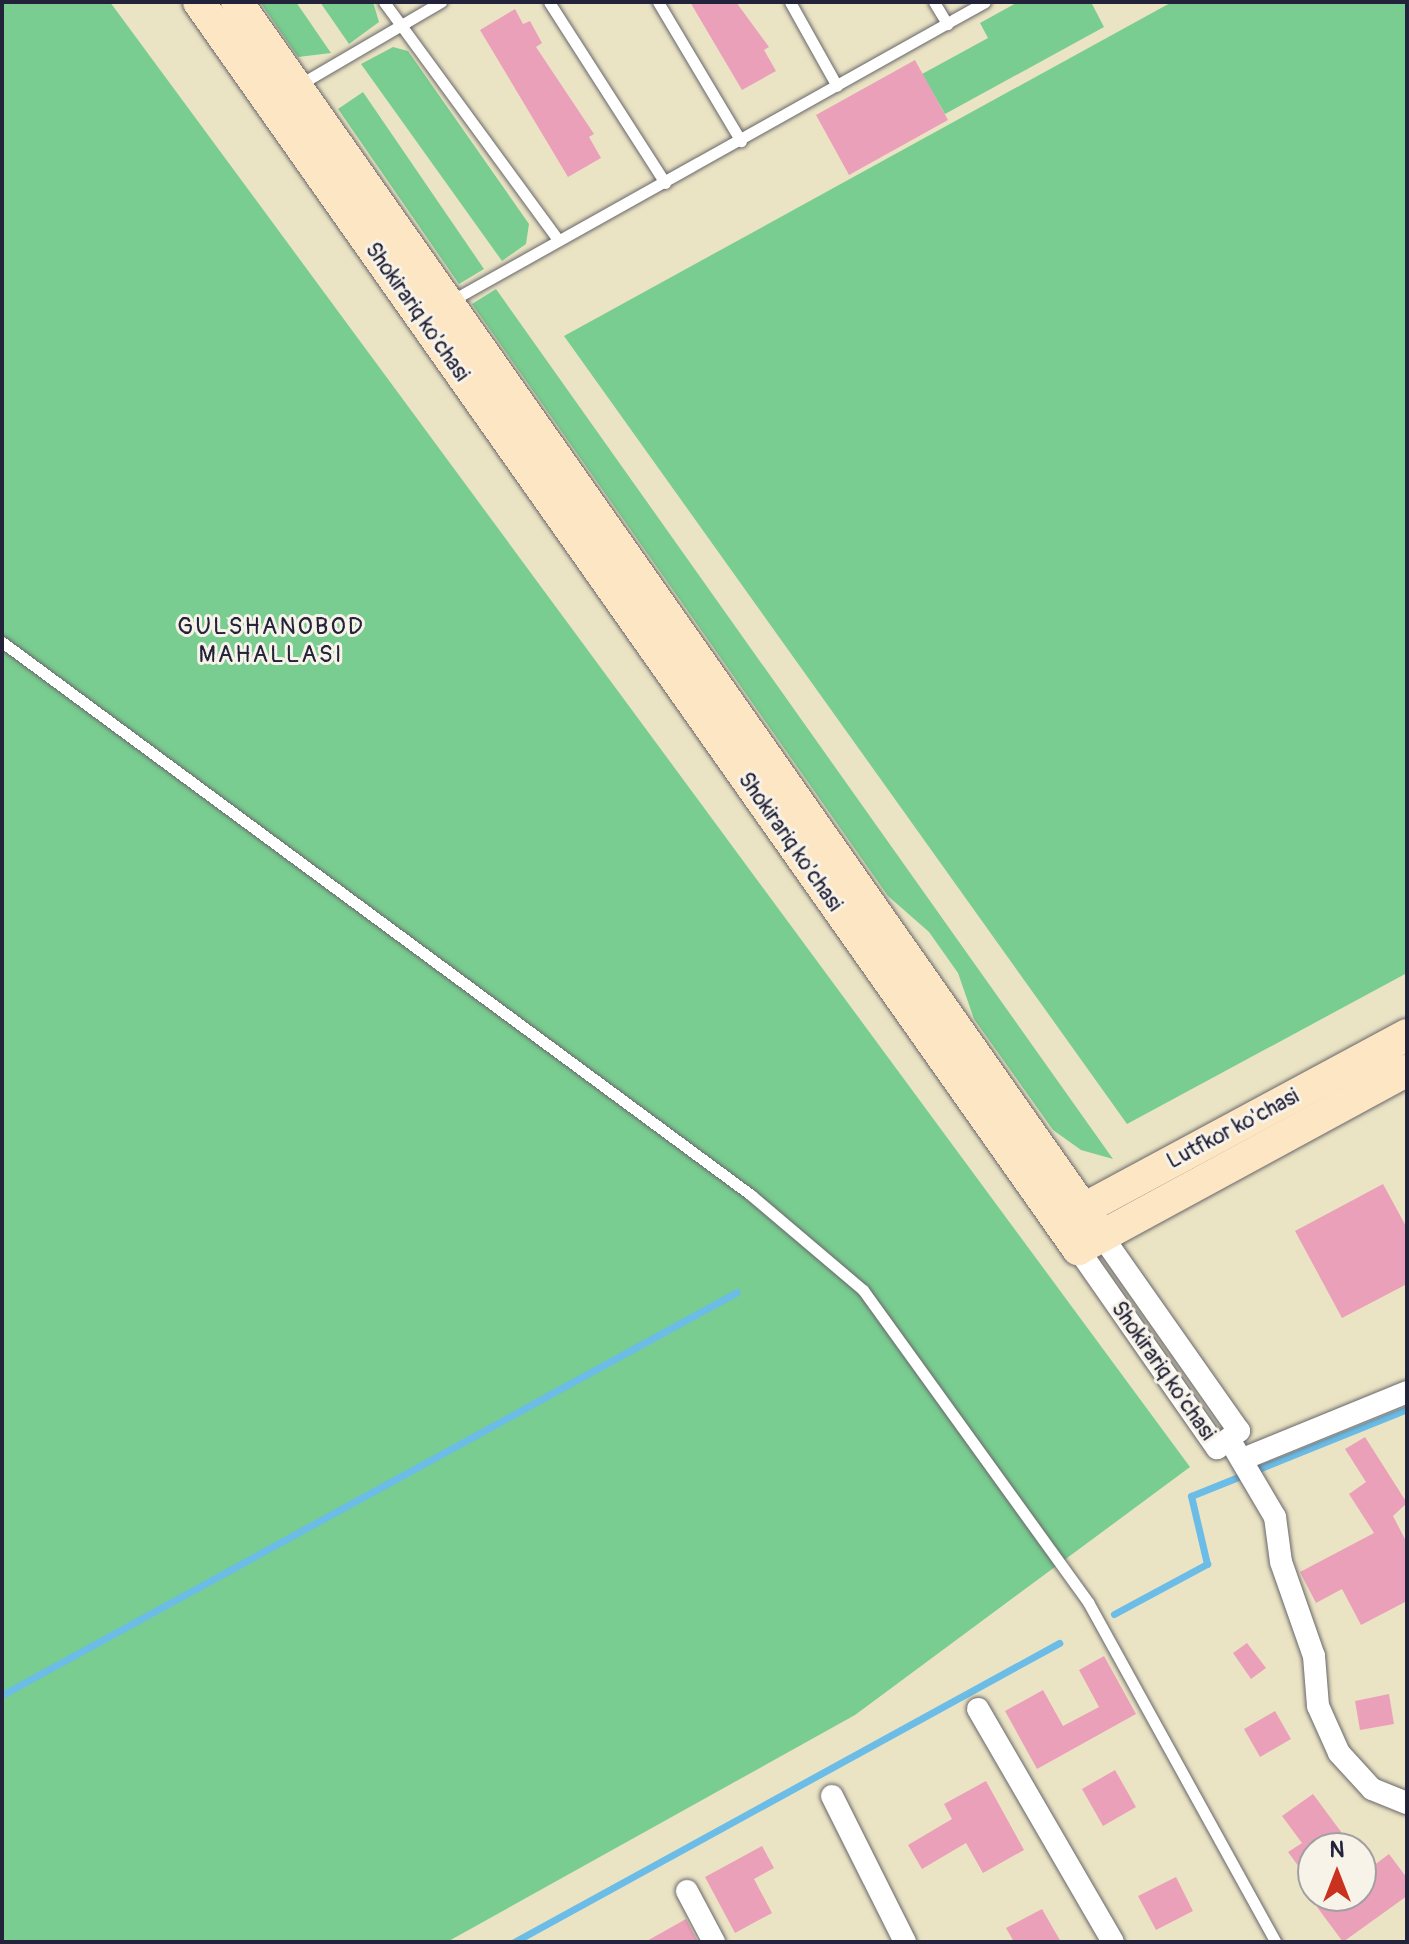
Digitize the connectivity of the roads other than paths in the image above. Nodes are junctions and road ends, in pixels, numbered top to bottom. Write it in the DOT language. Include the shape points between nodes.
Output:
graph roads {
  1 [pos="199,2"];
  2 [pos="237,2"];
  3 [pos="384,2"];
  4 [pos="441,2"];
  5 [pos="549,2"];
  6 [pos="658,2"];
  7 [pos="790,2"];
  8 [pos="934,2"];
  9 [pos="985,2"];
  10 [pos="947,24"];
  11 [pos="398,26"];
  12 [pos="837,86"];
  13 [pos="283,95"];
  14 [pos="741,141"];
  15 [pos="665,183"];
  16 [pos="558,240"];
  17 [pos="435,311"];
  18 [pos="2,642"];
  19 [pos="1407,1035"];
  20 [pos="1407,1070"];
  21 [pos="1071,1216"];
  22 [pos="1090,1242"];
  23 [pos="1407,1392"];
  24 [pos="1243,1459"];
  25 [pos="978,1709"];
  26 [pos="832,1796"];
  27 [pos="1407,1803"];
  28 [pos="687,1891"];
  29 [pos="714,1942"];
  30 [pos="905,1942"];
  31 [pos="1113,1942"];
  32 [pos="1276,1942"];
  1 -- 13 [label="main road, Shokirariq ko'chasi"];
  2 -- 13 [label="main road, Shokirariq ko'chasi"];
  3 -- 11 [label="lane"];
  4 -- 11 [label="lane"];
  5 -- 15 [label="lane"];
  6 -- 14 [label="lane"];
  7 -- 12 [label="lane"];
  8 -- 10 [label="lane"];
  9 -- 10 [label="lane"];
  10 -- 12 [label="lane"];
  11 -- 13 [label="lane"];
  11 -- 16 [label="lane"];
  12 -- 14 [label="lane"];
  13 -- 17 [label="main road, Shokirariq ko'chasi"];
  14 -- 15 [label="lane"];
  15 -- 16 [label="lane"];
  16 -- 17 [label="lane"];
  17 -- 21 [label="main road, Shokirariq ko'chasi"];
  18 -- 32 [label="lane" via="751,1195 863,1290 1088,1602"];
  19 -- 21 [label="main road, Lutfkor ko'chasi"];
  20 -- 22 [label="main road, Lutfkor ko'chasi"];
  21 -- 22 [label="main road, Shokirariq ko'chasi"];
  22 -- 24 [label="street, Shokirariq ko'chasi" via="1217,1448 1229,1439"];
  23 -- 24 [label="street"];
  24 -- 27 [label="street" via="1275,1517 1281,1562 1314,1656 1318,1706 1339,1753 1372,1789"];
  25 -- 31 [label="street"];
  26 -- 30 [label="street"];
  28 -- 29 [label="street"];
}
